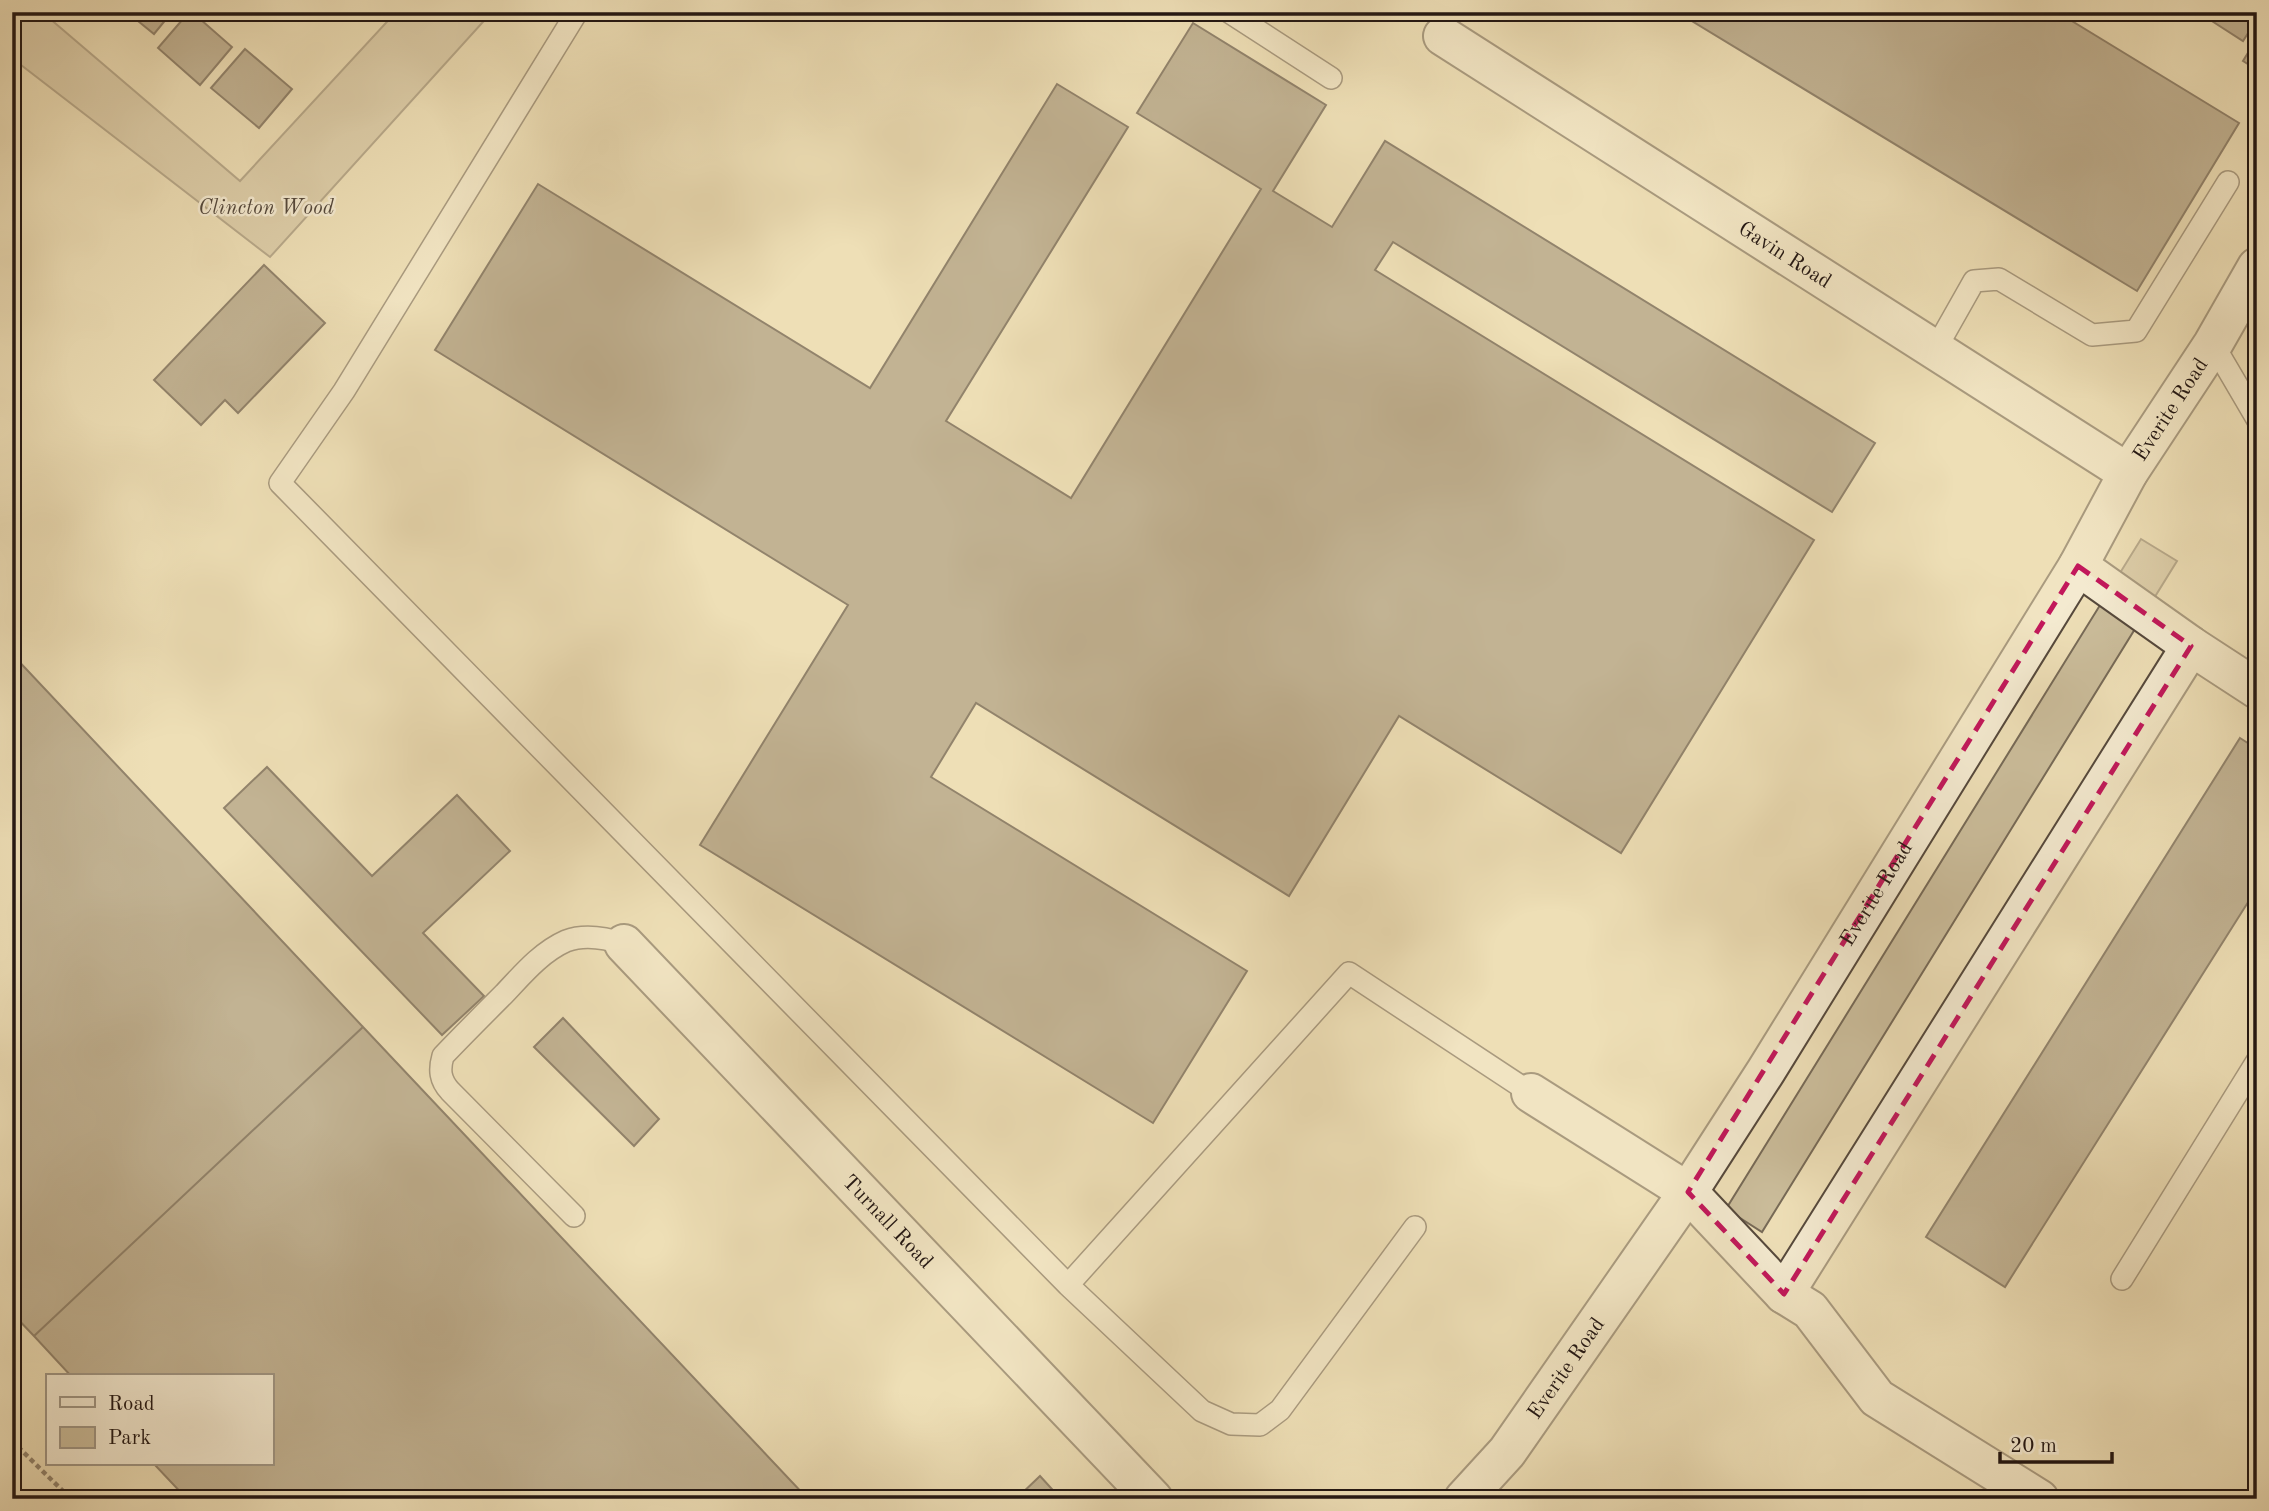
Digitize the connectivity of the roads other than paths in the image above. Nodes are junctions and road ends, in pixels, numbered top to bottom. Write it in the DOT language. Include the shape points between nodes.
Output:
graph roads {
  1 [pos="577,12"];
  2 [pos="1229,12"];
  3 [pos="1443,36"];
  4 [pos="1331,78"];
  5 [pos="2228,182"];
  6 [pos="2257,267"];
  7 [pos="2213,344"];
  8 [pos="1935,350"];
  9 [pos="2257,419"];
  10 [pos="2128,473"];
  11 [pos="2078,566"];
  12 [pos="2191,646"];
  13 [pos="2257,689"];
  14 [pos="624,944"];
  15 [pos="2257,1061"];
  16 [pos="1531,1093"];
  17 [pos="1688,1192"];
  18 [pos="574,1216"];
  19 [pos="1415,1227"];
  20 [pos="2122,1279"];
  21 [pos="1068,1284"];
  22 [pos="1784,1294"];
  23 [pos="1153,1499"];
  24 [pos="1464,1499"];
  25 [pos="2039,1499"];
  1 -- 21 [label="lane" via="344,391 280,483"];
  2 -- 4 [label="lane"];
  3 -- 8 [label="street, Gavin Road"];
  5 -- 8 [label="lane" via="2136,331 2092,335 1999,279 1974,281"];
  6 -- 7 [label="street, Everite Road"];
  7 -- 9 [label="lane"];
  7 -- 10 [label="street, Everite Road"];
  8 -- 10 [label="street, Gavin Road"];
  10 -- 11 [label="street, Everite Road"];
  11 -- 12 [label="street"];
  11 -- 17 [label="street, Everite Road"];
  12 -- 13 [label="street"];
  12 -- 22 [label="street"];
  14 -- 18 [label="lane" via="605,937 578,938 551,950 443,1056 439,1069 443,1084"];
  14 -- 23 [label="street, Turnall Road"];
  15 -- 20 [label="lane"];
  16 -- 17 [label="street"];
  16 -- 21 [label="lane" via="1349,973"];
  17 -- 22 [label="street"];
  17 -- 24 [label="street, Everite Road" via="1507,1452"];
  19 -- 21 [label="lane" via="1280,1410 1260,1425 1231,1424 1202,1411"];
  22 -- 25 [label="street" via="1810,1310 1877,1398"];
}
